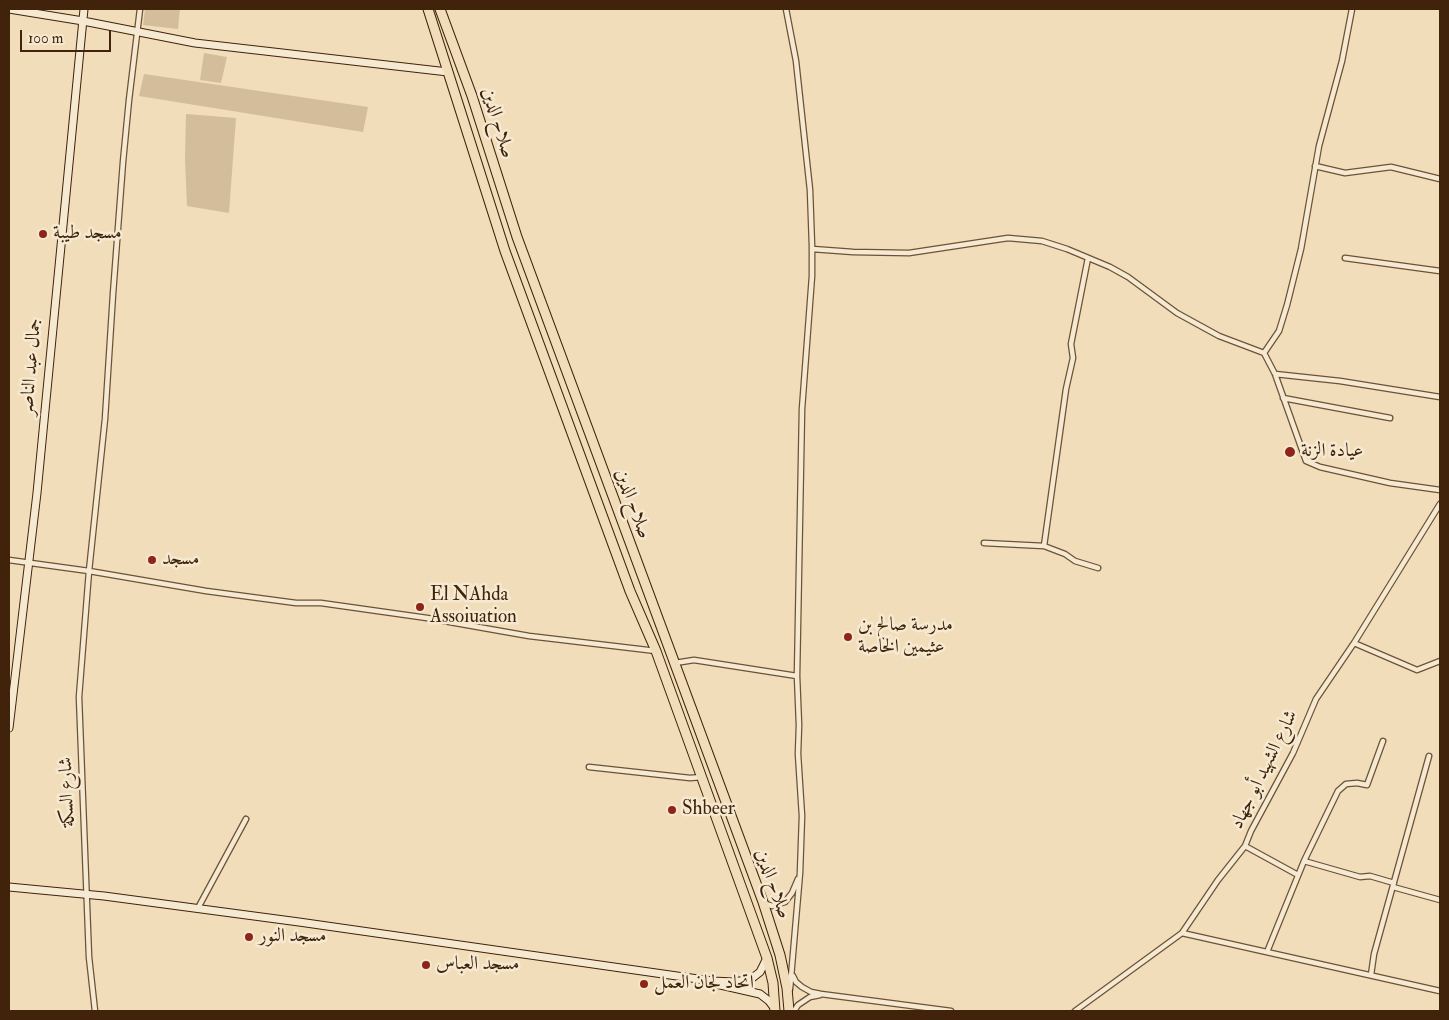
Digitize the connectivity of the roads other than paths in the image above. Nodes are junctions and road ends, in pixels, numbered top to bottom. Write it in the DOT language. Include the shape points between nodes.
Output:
graph roads {
  1 [pos="9,9"];
  2 [pos="84,9"];
  3 [pos="140,9"];
  4 [pos="428,9"];
  5 [pos="440,9"];
  6 [pos="786,9"];
  7 [pos="1352,9"];
  8 [pos="83,21"];
  9 [pos="139,32"];
  10 [pos="448,72"];
  11 [pos="1315,166"];
  12 [pos="1440,179"];
  13 [pos="812,249"];
  14 [pos="1088,258"];
  15 [pos="1345,258"];
  16 [pos="1440,271"];
  17 [pos="530,272"];
  18 [pos="514,276"];
  19 [pos="1264,353"];
  20 [pos="1274,374"];
  21 [pos="1440,397"];
  22 [pos="1283,398"];
  23 [pos="1390,418"];
  24 [pos="603,473"];
  25 [pos="588,476"];
  26 [pos="1440,490"];
  27 [pos="1440,504"];
  28 [pos="984,543"];
  29 [pos="1044,546"];
  30 [pos="9,560"];
  31 [pos="28,563"];
  32 [pos="1098,568"];
  33 [pos="89,571"];
  34 [pos="1354,643"];
  35 [pos="656,652"];
  36 [pos="1440,662"];
  37 [pos="674,663"];
  38 [pos="797,676"];
  39 [pos="9,728"];
  40 [pos="1382,741"];
  41 [pos="1429,756"];
  42 [pos="589,767"];
  43 [pos="702,777"];
  44 [pos="246,819"];
  45 [pos="1245,846"];
  46 [pos="1304,861"];
  47 [pos="800,873"];
  48 [pos="1298,875"];
  49 [pos="1393,885"];
  50 [pos="9,887"];
  51 [pos="87,895"];
  52 [pos="1440,900"];
  53 [pos="763,902"];
  54 [pos="198,908"];
  55 [pos="1182,933"];
  56 [pos="1267,952"];
  57 [pos="767,958"];
  58 [pos="792,973"];
  59 [pos="1371,975"];
  60 [pos="712,981"];
  61 [pos="1440,990"];
  62 [pos="821,994"];
  63 [pos="788,999"];
  64 [pos="95,1011"];
  65 [pos="775,1011"];
  66 [pos="789,1011"];
  67 [pos="794,1011"];
  68 [pos="951,1011"];
  69 [pos="1075,1011"];
  1 -- 8 [label="main road"];
  2 -- 8 [label="main road, جمال عبد الناصر"];
  3 -- 9 [label="street, شارع السكة"];
  4 -- 10 [label="highway, صلاح الدين"];
  5 -- 17 [label="highway, صلاح الدين"];
  6 -- 13 [label="street" via="796,62 810,190"];
  7 -- 11 [label="street"];
  8 -- 9 [label="main road"];
  8 -- 31 [label="main road, جمال عبد الناصر"];
  9 -- 10 [label="main road" via="195,43"];
  9 -- 33 [label="street, شارع السكة" via="129,100 105,419"];
  10 -- 18 [label="highway, صلاح الدين"];
  11 -- 12 [label="street" via="1345,172 1391,168"];
  11 -- 19 [label="street" via="1301,249 1287,305 1279,331"];
  13 -- 14 [label="street" via="909,253 1008,238 1042,241"];
  13 -- 38 [label="street" via="802,409"];
  14 -- 19 [label="street" via="1128,277 1194,323"];
  14 -- 29 [label="street" via="1071,344 1073,358"];
  15 -- 16 [label="street"];
  17 -- 18 [label="highway" via="517,270"];
  17 -- 24 [label="highway, صلاح الدين"];
  18 -- 25 [label="highway, صلاح الدين"];
  19 -- 20 [label="street"];
  20 -- 21 [label="street"];
  20 -- 22 [label="street"];
  22 -- 23 [label="street"];
  22 -- 26 [label="street" via="1306,461 1390,484"];
  24 -- 25 [label="highway" via="596,482"];
  24 -- 37 [label="highway, صلاح الدين"];
  25 -- 35 [label="highway, صلاح الدين"];
  27 -- 34 [label="street, شارع الشهيد أبو جهاد"];
  28 -- 29 [label="street"];
  29 -- 32 [label="street"];
  30 -- 31 [label="street"];
  31 -- 33 [label="street"];
  31 -- 39 [label="main road, جمال عبد الناصر"];
  33 -- 35 [label="street" via="206,591 296,603 321,603 529,636"];
  33 -- 51 [label="street, شارع السكة" via="79,697"];
  34 -- 36 [label="street" via="1417,670"];
  34 -- 45 [label="street, شارع الشهيد أبو جهاد" via="1316,699 1293,753"];
  35 -- 43 [label="highway, صلاح الدين"];
  37 -- 38 [label="street" via="694,660"];
  37 -- 53 [label="highway, صلاح الدين"];
  38 -- 47 [label="street" via="802,816"];
  40 -- 46 [label="street" via="1367,785 1357,782 1346,784 1338,791"];
  41 -- 49 [label="street"];
  42 -- 43 [label="street"];
  43 -- 57 [label="highway, صلاح الدين"];
  44 -- 54 [label="street"];
  45 -- 48 [label="street"];
  45 -- 55 [label="street, شارع الشهيد أبو جهاد"];
  46 -- 48 [label="street"];
  46 -- 49 [label="street" via="1360,877 1370,876"];
  47 -- 53 [label="street" via="785,902 778,906"];
  47 -- 58 [label="street"];
  48 -- 56 [label="street"];
  49 -- 52 [label="street"];
  49 -- 59 [label="street"];
  50 -- 51 [label="main road"];
  51 -- 54 [label="main road"];
  51 -- 64 [label="street, شارع السكة"];
  53 -- 63 [label="highway, صلاح الدين" via="780,955"];
  54 -- 60 [label="main road"];
  55 -- 56 [label="street"];
  55 -- 69 [label="street, شارع الشهيد أبو جهاد"];
  56 -- 59 [label="street"];
  57 -- 60 [label="main road" via="760,972 751,979"];
  57 -- 65 [label="highway, صلاح الدين"];
  58 -- 62 [label="street" via="802,987"];
  58 -- 63 [label="street"];
  59 -- 61 [label="street"];
  60 -- 65 [label="main road" via="760,994 770,1001"];
  62 -- 67 [label="street" via="810,997"];
  62 -- 68 [label="street"];
  63 -- 66 [label="highway, صلاح الدين"];
}
